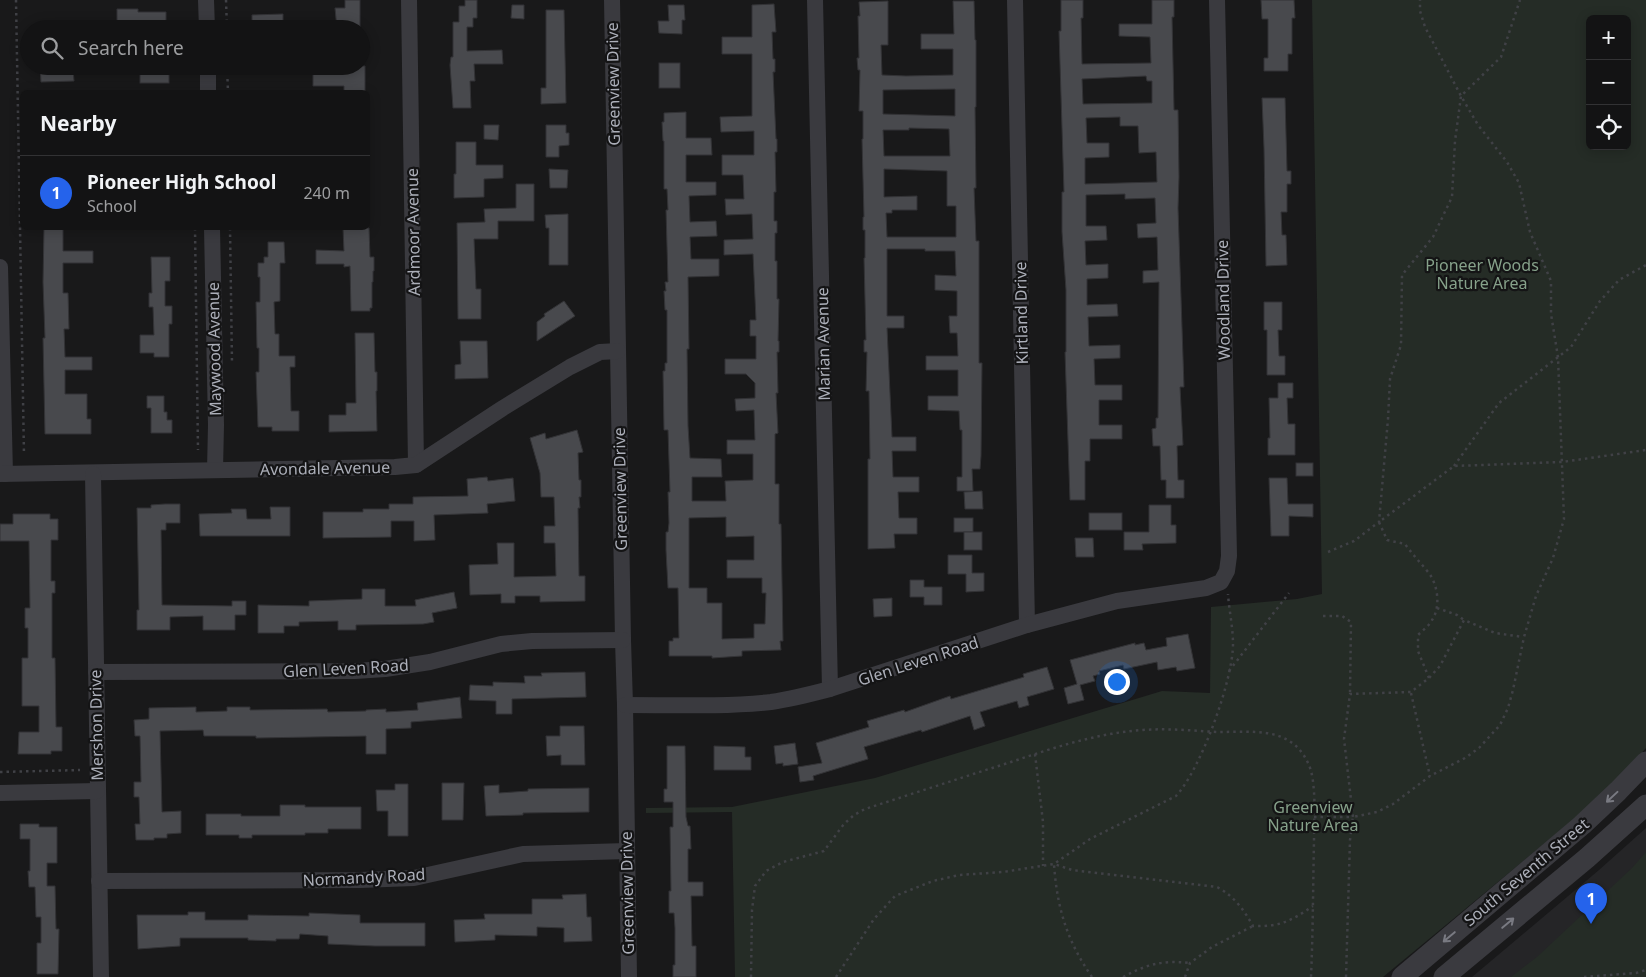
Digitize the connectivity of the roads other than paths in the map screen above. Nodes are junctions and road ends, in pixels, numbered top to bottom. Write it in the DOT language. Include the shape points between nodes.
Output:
graph roads {
  1 [pos="206,0"];
  2 [pos="409,0"];
  3 [pos="612,0"];
  4 [pos="815,0"];
  5 [pos="1015,0"];
  6 [pos="1217,0"];
  7 [pos="207,20"];
  8 [pos="208,75"];
  9 [pos="208,90"];
  10 [pos="212,230"];
  11 [pos="0,267"];
  12 [pos="618,351"];
  13 [pos="416,465"];
  14 [pos="215,470"];
  15 [pos="2,474"];
  16 [pos="93,474"];
  17 [pos="1206,588"];
  18 [pos="1027,625"];
  19 [pos="623,640"];
  20 [pos="96,672"];
  21 [pos="830,689"];
  22 [pos="625,705"];
  23 [pos="1646,762"];
  24 [pos="97,791"];
  25 [pos="0,793"];
  26 [pos="1646,805"];
  27 [pos="627,851"];
  28 [pos="99,880"];
  29 [pos="101,977"];
  30 [pos="629,977"];
  31 [pos="1402,977"];
  32 [pos="1444,977"];
  1 -- 7 [label="street"];
  2 -- 13 [label="street, Ardmoor Avenue"];
  3 -- 12 [label="street, Greenview Drive"];
  4 -- 21 [label="street, Marian Avenue"];
  5 -- 18 [label="street, Kirtland Drive"];
  6 -- 17 [label="street, Woodland Drive" via="1229,556 1221,582"];
  8 -- 9 [label="street"];
  10 -- 14 [label="street, Maywood Avenue"];
  11 -- 15 [label="street"];
  12 -- 13 [label="street, Avondale Avenue" via="600,352 570,367"];
  12 -- 19 [label="street, Greenview Drive"];
  13 -- 14 [label="street, Avondale Avenue"];
  14 -- 16 [label="street, Avondale Avenue"];
  15 -- 16 [label="street, Avondale Avenue"];
  16 -- 20 [label="street, Mershon Drive"];
  17 -- 18 [label="street, Glen Leven Road" via="1117,601"];
  18 -- 21 [label="street, Glen Leven Road"];
  19 -- 20 [label="street, Glen Leven Road" via="502,644 430,662 385,669"];
  19 -- 22 [label="street, Greenview Drive"];
  20 -- 24 [label="street, Mershon Drive"];
  21 -- 22 [label="street, Glen Leven Road" via="770,702"];
  22 -- 27 [label="street, Greenview Drive"];
  23 -- 31 [label="street, South Seventh Street, one-way" via="1582,825"];
  24 -- 25 [label="street"];
  24 -- 28 [label="street, Mershon Drive"];
  32 -- 26 [label="street, South Seventh Street, one-way"];
  27 -- 28 [label="street, Normandy Road" via="523,854 414,878"];
  27 -- 30 [label="street, Greenview Drive"];
  28 -- 29 [label="street, Mershon Drive"];
}
